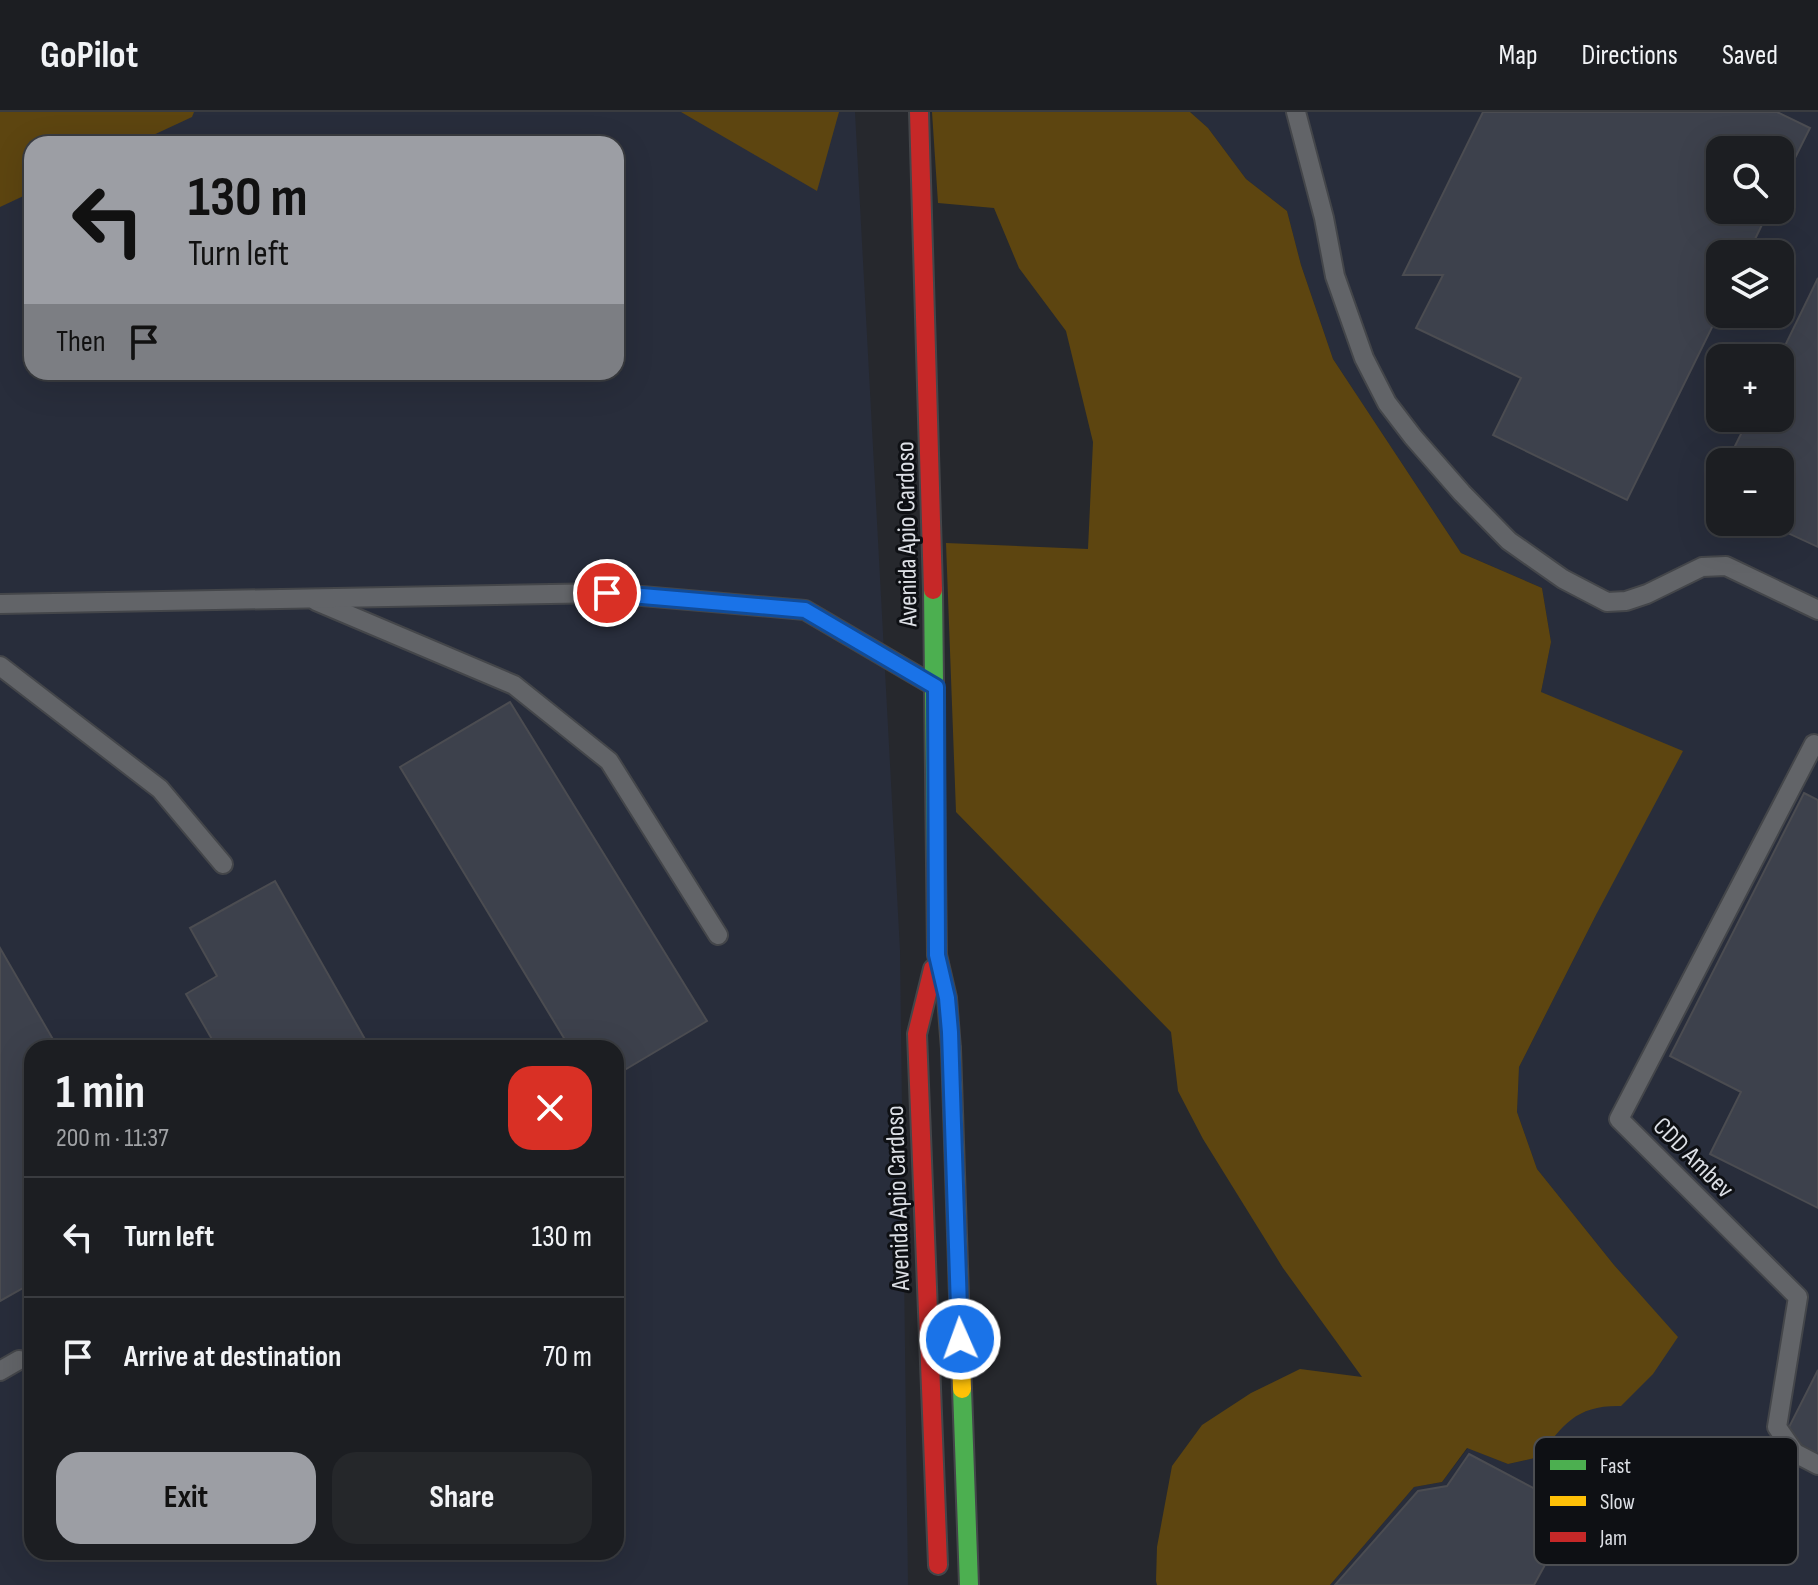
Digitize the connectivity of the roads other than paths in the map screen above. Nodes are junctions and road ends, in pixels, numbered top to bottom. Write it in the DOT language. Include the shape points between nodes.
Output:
graph roads {
  1 [pos="919,112"];
  2 [pos="1296,112"];
  3 [pos="309,598"];
  4 [pos="0,604"];
  5 [pos="1818,610"];
  6 [pos="0,666"];
  7 [pos="936,687"];
  8 [pos="1818,746"];
  9 [pos="223,864"];
  10 [pos="718,935"];
  11 [pos="937,955"];
  12 [pos="19,1360"];
  13 [pos="0,1371"];
  14 [pos="1784,1437"];
  15 [pos="1798,1455"];
  16 [pos="1818,1465"];
  17 [pos="938,1585"];
  18 [pos="969,1585"];
  1 -- 7 [label="street, Avenida Apio Cardoso"];
  2 -- 5 [label="lane" via="1335,276 1364,358 1387,403 1413,437 1509,541 1607,602 1647,594 1702,567 1726,566"];
  3 -- 4 [label="lane"];
  3 -- 7 [label="lane" via="607,593 805,610"];
  3 -- 10 [label="lane" via="514,685 609,761"];
  6 -- 9 [label="lane" via="160,789"];
  7 -- 11 [label="street, Avenida Apio Cardoso"];
  8 -- 14 [label="lane, CDD Ambev" via="1814,744 1619,1119 1798,1297 1777,1427"];
  11 -- 17 [label="street, Avenida Apio Cardoso" via="917,1034"];
  11 -- 18 [label="street, Avenida Apio Cardoso" via="950,1032"];
  12 -- 13 [label="lane"];
  15 -- 16 [label="lane, CDD Ambev"];
}
